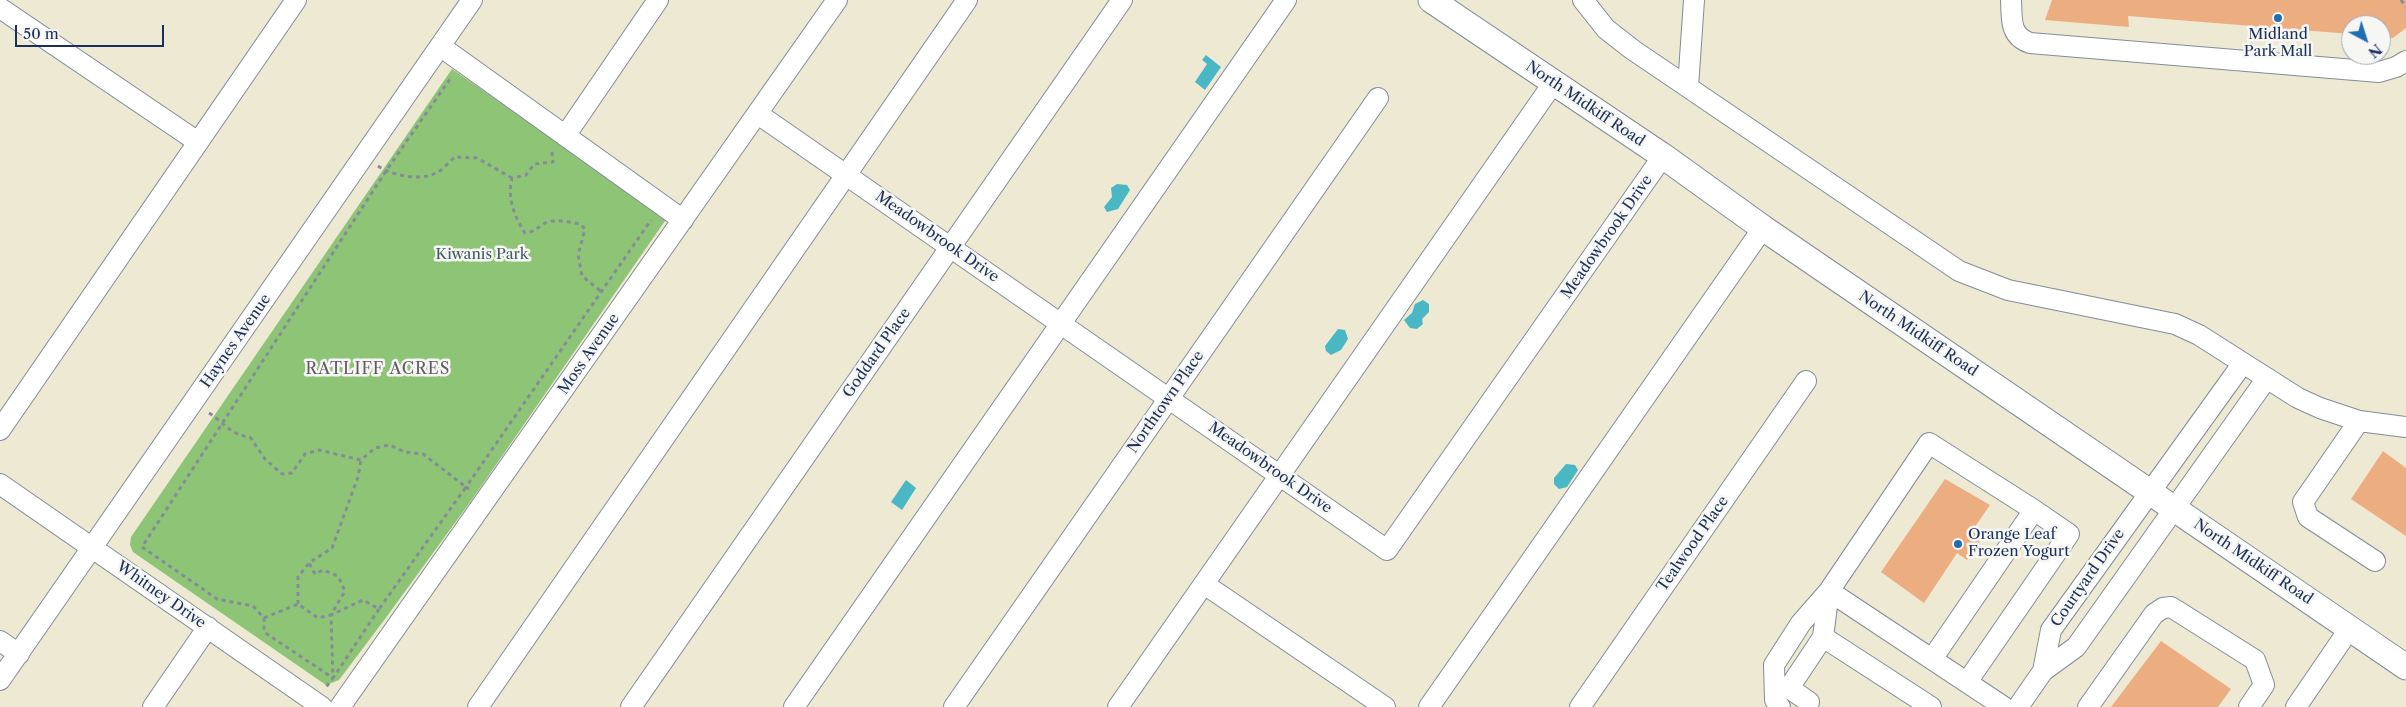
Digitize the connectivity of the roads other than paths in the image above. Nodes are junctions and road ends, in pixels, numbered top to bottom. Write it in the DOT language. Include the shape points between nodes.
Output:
graph roads {
  1 [pos="296,0"];
  2 [pos="472,0"];
  3 [pos="658,0"];
  4 [pos="836,0"];
  5 [pos="967,0"];
  6 [pos="1122,0"];
  7 [pos="1286,0"];
  8 [pos="1431,0"];
  9 [pos="1583,0"];
  10 [pos="1694,0"];
  11 [pos="2011,0"];
  12 [pos="0,8"];
  13 [pos="440,46"];
  14 [pos="2406,60"];
  15 [pos="1554,82"];
  16 [pos="1688,87"];
  17 [pos="1378,98"];
  18 [pos="758,114"];
  19 [pos="198,142"];
  20 [pos="563,144"];
  21 [pos="1663,156"];
  22 [pos="845,174"];
  23 [pos="683,220"];
  24 [pos="1763,228"];
  25 [pos="951,247"];
  26 [pos="1061,323"];
  27 [pos="2243,363"];
  28 [pos="2266,378"];
  29 [pos="1806,381"];
  30 [pos="1169,397"];
  31 [pos="2359,421"];
  32 [pos="2406,426"];
  33 [pos="0,430"];
  34 [pos="1280,475"];
  35 [pos="0,484"];
  36 [pos="2150,492"];
  37 [pos="2173,507"];
  38 [pos="2034,510"];
  39 [pos="93,548"];
  40 [pos="2375,561"];
  41 [pos="1204,584"];
  42 [pos="1829,590"];
  43 [pos="208,628"];
  44 [pos="2350,628"];
  45 [pos="1823,637"];
  46 [pos="0,641"];
  47 [pos="18,654"];
  48 [pos="1932,659"];
  49 [pos="2406,667"];
  50 [pos="2043,671"];
  51 [pos="0,680"];
  52 [pos="1968,682"];
  53 [pos="1809,702"];
  54 [pos="153,707"];
  55 [pos="322,707"];
  56 [pos="340,707"];
  57 [pos="478,707"];
  58 [pos="631,707"];
  59 [pos="794,707"];
  60 [pos="954,707"];
  61 [pos="1118,707"];
  62 [pos="1385,707"];
  63 [pos="1428,707"];
  64 [pos="1580,707"];
  65 [pos="1780,707"];
  66 [pos="1931,707"];
  67 [pos="2004,707"];
  68 [pos="2018,707"];
  69 [pos="2088,707"];
  70 [pos="2249,707"];
  71 [pos="2296,707"];
  1 -- 19 [label="street"];
  2 -- 13 [label="street, Haynes Avenue"];
  3 -- 20 [label="street"];
  4 -- 18 [label="street, Moss Avenue"];
  5 -- 22 [label="street"];
  6 -- 25 [label="street, Goddard Place"];
  7 -- 26 [label="street"];
  8 -- 15 [label="main road, North Midkiff Road"];
  9 -- 16 [label="street" via="1606,29"];
  10 -- 16 [label="street"];
  11 -- 14 [label="street" via="2013,28 2019,37 2030,43 2379,72"];
  12 -- 19 [label="street"];
  13 -- 20 [label="street"];
  13 -- 39 [label="street, Haynes Avenue"];
  15 -- 21 [label="main road, North Midkiff Road"];
  15 -- 34 [label="street"];
  16 -- 27 [label="street" via="1975,280 2008,290 2175,324"];
  17 -- 30 [label="street, Northtown Place"];
  18 -- 22 [label="street, Meadowbrook Drive"];
  18 -- 23 [label="street, Moss Avenue"];
  19 -- 33 [label="street"];
  20 -- 23 [label="street"];
  21 -- 24 [label="main road, North Midkiff Road"];
  21 -- 34 [label="street, Meadowbrook Drive" via="1387,550"];
  22 -- 25 [label="street, Meadowbrook Drive"];
  22 -- 57 [label="street"];
  23 -- 56 [label="street, Moss Avenue"];
  24 -- 36 [label="main road, North Midkiff Road"];
  24 -- 63 [label="street"];
  25 -- 26 [label="street, Meadowbrook Drive"];
  25 -- 58 [label="street, Goddard Place"];
  26 -- 30 [label="street, Meadowbrook Drive"];
  26 -- 59 [label="street"];
  27 -- 28 [label="street"];
  27 -- 36 [label="street, Courtyard Drive"];
  28 -- 31 [label="street" via="2298,398"];
  28 -- 37 [label="street, Courtyard Drive"];
  29 -- 64 [label="street, Tealwood Place"];
  30 -- 34 [label="street, Meadowbrook Drive"];
  30 -- 60 [label="street, Northtown Place"];
  31 -- 32 [label="street"];
  31 -- 40 [label="street" via="2303,502 2308,517"];
  34 -- 41 [label="street"];
  35 -- 39 [label="street, Whitney Drive"];
  36 -- 37 [label="main road, North Midkiff Road"];
  36 -- 50 [label="street, Courtyard Drive" via="2051,630"];
  37 -- 44 [label="main road, North Midkiff Road"];
  37 -- 50 [label="street, Courtyard Drive" via="2076,647"];
  38 -- 42 [label="street" via="1929,442"];
  38 -- 48 [label="street"];
  38 -- 52 [label="street" via="2069,534"];
  39 -- 43 [label="street, Whitney Drive"];
  39 -- 47 [label="street, Haynes Avenue"];
  41 -- 61 [label="street"];
  41 -- 62 [label="street"];
  42 -- 45 [label="street"];
  42 -- 48 [label="street"];
  42 -- 65 [label="street" via="1801,623 1774,665 1775,700"];
  43 -- 54 [label="street"];
  43 -- 55 [label="street, Whitney Drive"];
  44 -- 49 [label="main road, North Midkiff Road"];
  44 -- 71 [label="street"];
  45 -- 53 [label="street" via="1789,688"];
  45 -- 66 [label="street"];
  46 -- 47 [label="street"];
  47 -- 51 [label="street, Haynes Avenue"];
  48 -- 52 [label="street"];
  50 -- 68 [label="street, Courtyard Drive"];
  52 -- 67 [label="street"];
  69 -- 70 [label="street" via="2154,614 2171,607 2255,660 2264,685"];
}
